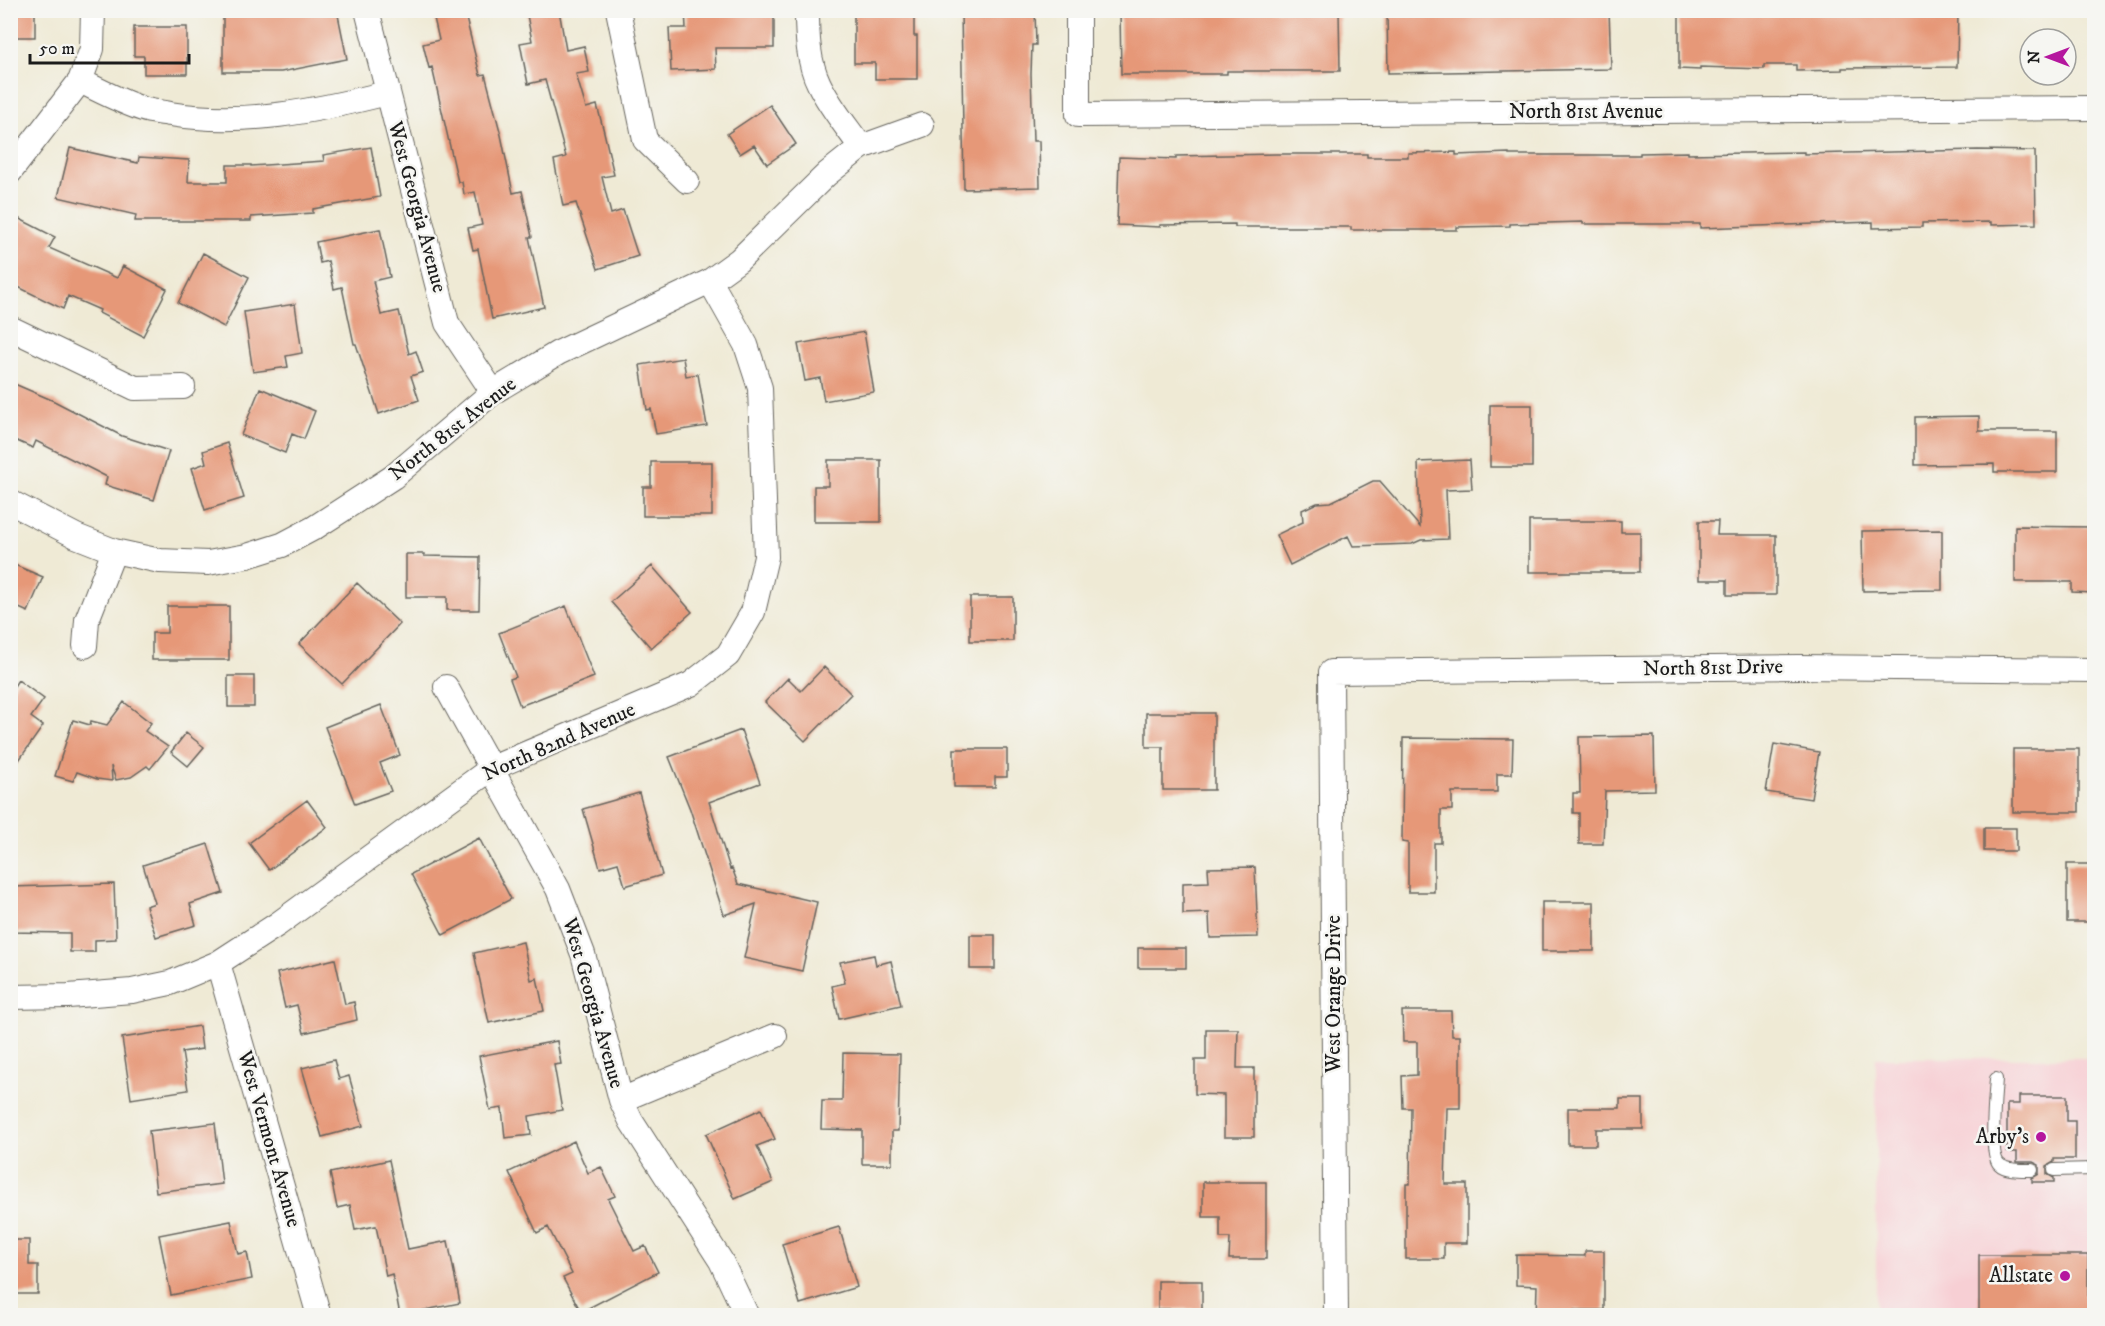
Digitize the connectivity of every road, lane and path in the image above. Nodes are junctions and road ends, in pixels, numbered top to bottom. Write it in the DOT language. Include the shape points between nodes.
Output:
graph roads {
  1 [pos="93,10"];
  2 [pos="367,10"];
  3 [pos="618,10"];
  4 [pos="807,10"];
  5 [pos="1078,10"];
  6 [pos="80,81"];
  7 [pos="387,93"];
  8 [pos="2094,108"];
  9 [pos="922,125"];
  10 [pos="861,147"];
  11 [pos="10,172"];
  12 [pos="687,181"];
  13 [pos="710,280"];
  14 [pos="10,328"];
  15 [pos="183,387"];
  16 [pos="493,392"];
  17 [pos="10,502"];
  18 [pos="114,551"];
  19 [pos="85,646"];
  20 [pos="2094,670"];
  21 [pos="1331,672"];
  22 [pos="446,687"];
  23 [pos="492,768"];
  24 [pos="218,963"];
  25 [pos="10,996"];
  26 [pos="775,1036"];
  27 [pos="1996,1079"];
  28 [pos="621,1101"];
  29 [pos="2094,1169"];
  30 [pos="2032,1170"];
  31 [pos="2054,1170"];
  32 [pos="319,1316"];
  33 [pos="747,1316"];
  34 [pos="1336,1316"];
  1 -- 6 [label="street" via="92,49"];
  2 -- 7 [label="street, West Georgia Avenue"];
  3 -- 12 [label="street" via="645,140"];
  4 -- 10 [label="street" via="810,55 819,84"];
  5 -- 8 [label="street, North 81st Avenue" via="1078,115"];
  6 -- 7 [label="street" via="144,110 198,119 267,117 328,108"];
  6 -- 11 [label="street"];
  7 -- 16 [label="street, West Georgia Avenue" via="447,323"];
  9 -- 10 [label="street, North 81st Avenue"];
  10 -- 13 [label="street, North 81st Avenue" via="827,174 739,260"];
  13 -- 16 [label="street, North 81st Avenue" via="558,353"];
  13 -- 23 [label="street, North 82nd Avenue" via="746,345 760,388 766,557 753,612 728,655 691,684"];
  14 -- 15 [label="street" via="135,388"];
  16 -- 18 [label="street, North 81st Avenue" via="393,477 282,545 208,563 160,561"];
  17 -- 18 [label="street, North 81st Avenue"];
  18 -- 19 [label="street" via="87,620"];
  20 -- 21 [label="street, North 81st Drive" via="1799,667"];
  21 -- 34 [label="street, West Orange Drive"];
  22 -- 23 [label="street, West Georgia Avenue"];
  23 -- 24 [label="street, North 82nd Avenue"];
  23 -- 28 [label="street, West Georgia Avenue" via="558,889 583,954"];
  24 -- 25 [label="street, North 82nd Avenue" via="170,983 132,991"];
  24 -- 32 [label="street, West Vermont Avenue"];
  26 -- 28 [label="street"];
  27 -- 30 [label="lane" via="1993,1145 1997,1160 2009,1168"];
  28 -- 33 [label="street, West Georgia Avenue" via="721,1261"];
  29 -- 31 [label="lane"];
}
